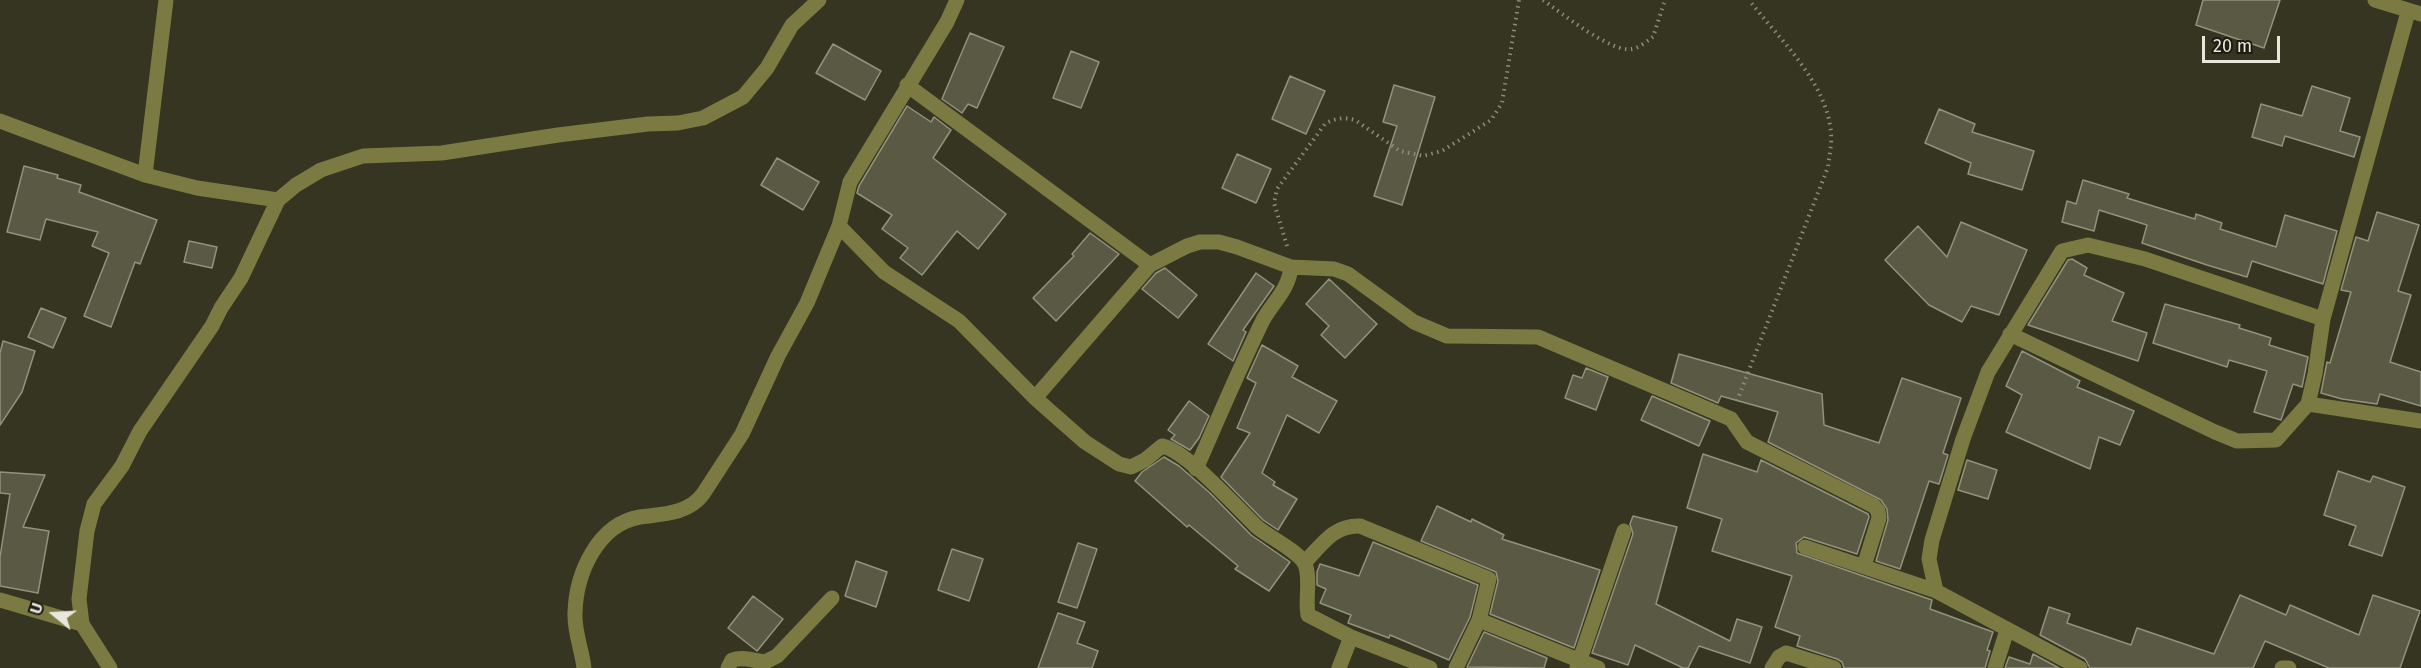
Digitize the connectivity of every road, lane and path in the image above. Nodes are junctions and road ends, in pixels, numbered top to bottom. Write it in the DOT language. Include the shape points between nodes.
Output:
graph roads {
  1 [pos="166,0"];
  2 [pos="819,0"];
  3 [pos="957,0"];
  4 [pos="1520,0"];
  5 [pos="1543,0"];
  6 [pos="1665,0"];
  7 [pos="1749,0"];
  8 [pos="2375,0"];
  9 [pos="2415,13"];
  10 [pos="907,85"];
  11 [pos="0,121"];
  12 [pos="145,175"];
  13 [pos="278,200"];
  14 [pos="838,226"];
  15 [pos="1150,265"];
  16 [pos="1291,267"];
  17 [pos="2323,319"];
  18 [pos="2010,334"];
  19 [pos="1035,398"];
  20 [pos="2308,404"];
  21 [pos="1731,419"];
  22 [pos="2421,421"];
  23 [pos="1196,470"];
  24 [pos="1624,531"];
  25 [pos="1805,547"];
  26 [pos="1304,562"];
  27 [pos="1864,566"];
  28 [pos="1936,591"];
  29 [pos="832,598"];
  30 [pos="0,600"];
  31 [pos="1479,620"];
  32 [pos="82,624"];
  33 [pos="2007,630"];
  34 [pos="1351,637"];
  35 [pos="1578,665"];
  36 [pos="110,668"];
  37 [pos="584,668"];
  38 [pos="728,668"];
  39 [pos="1339,668"];
  40 [pos="1430,668"];
  41 [pos="1456,668"];
  42 [pos="1598,668"];
  43 [pos="1772,668"];
  44 [pos="1834,668"];
  45 [pos="1995,668"];
  46 [pos="2080,668"];
  47 [pos="2282,668"];
  48 [pos="2289,668"];
  1 -- 12 [label="street"];
  2 -- 13 [label="street" via="792,25 767,68 743,97 702,118 442,153 363,156 321,170"];
  3 -- 10 [label="street"];
  4 -- 16 [label="path" via="1502,103 1491,120 1442,151 1423,156 1400,151 1355,120 1338,119 1325,124 1277,189 1274,203"];
  5 -- 6 [label="path" via="1620,49 1632,49 1653,37"];
  7 -- 21 [label="path" via="1808,71 1824,103 1831,134 1828,167"];
  8 -- 9 [label="street"];
  9 -- 17 [label="street"];
  10 -- 14 [label="street" via="850,182"];
  10 -- 15 [label="street"];
  11 -- 12 [label="street"];
  12 -- 13 [label="street" via="197,188"];
  13 -- 32 [label="street" via="241,278 212,326 94,504 79,599"];
  14 -- 19 [label="street" via="884,272 959,321"];
  14 -- 37 [label="street" via="807,303 752,415 704,494 687,508 620,522 595,549 577,595 575,614"];
  15 -- 16 [label="street" via="1187,246 1219,242"];
  15 -- 19 [label="street"];
  16 -- 21 [label="street" via="1334,269 1348,274 1414,322 1447,336 1538,337"];
  16 -- 23 [label="street" via="1287,285 1251,346"];
  17 -- 18 [label="street" via="2145,259 2088,245 2062,251"];
  17 -- 20 [label="street"];
  18 -- 20 [label="street" via="2237,441 2277,440"];
  18 -- 28 [label="street" via="1988,372 1932,540 1929,559"];
  19 -- 23 [label="street" via="1085,442 1119,464 1131,467 1162,446 1181,455"];
  20 -- 22 [label="street"];
  21 -- 27 [label="street" via="1747,442 1874,506 1879,518"];
  23 -- 26 [label="street" via="1239,506 1257,527"];
  24 -- 35 [label="street"];
  25 -- 27 [label="street"];
  26 -- 31 [label="street" via="1338,528 1360,526 1489,579"];
  26 -- 34 [label="street" via="1308,615"];
  27 -- 28 [label="street"];
  28 -- 33 [label="street"];
  29 -- 38 [label="street" via="777,656 765,663 738,658"];
  30 -- 32 [label="street"];
  31 -- 35 [label="street"];
  31 -- 41 [label="street"];
  32 -- 36 [label="street"];
  33 -- 45 [label="street"];
  33 -- 46 [label="street"];
  34 -- 39 [label="street"];
  34 -- 40 [label="street"];
  35 -- 42 [label="street"];
  43 -- 44 [label="street" via="1786,653"];
  47 -- 48 [label="street"];
}
